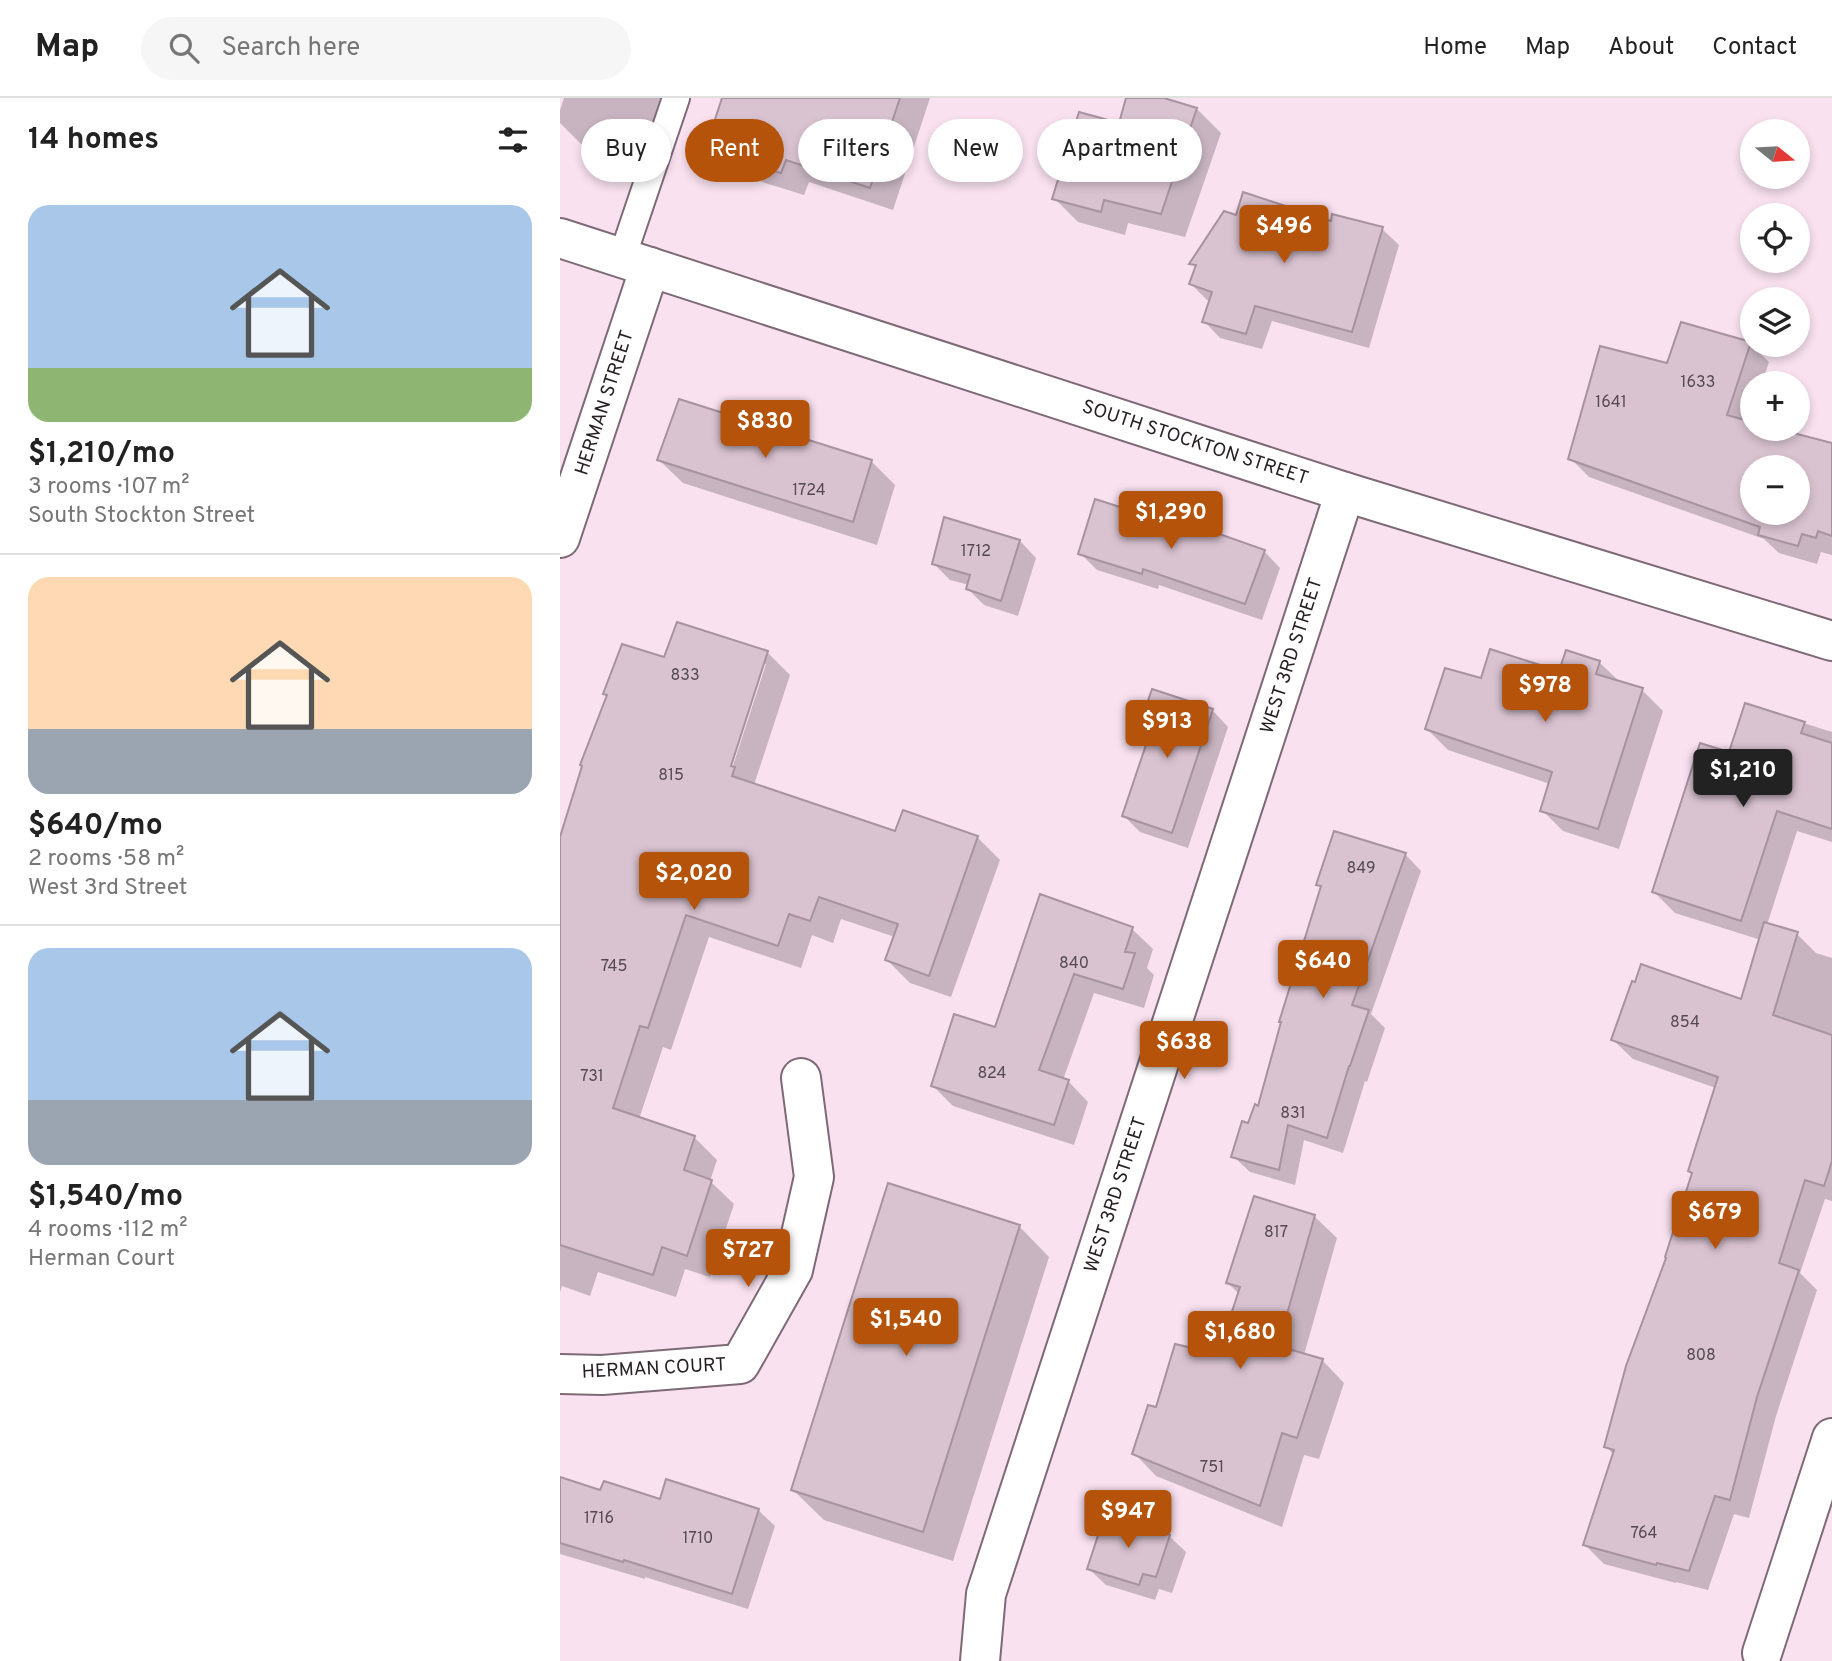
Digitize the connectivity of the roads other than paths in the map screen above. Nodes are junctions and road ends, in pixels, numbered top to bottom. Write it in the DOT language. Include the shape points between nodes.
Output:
graph roads {
  1 [pos="676,98"];
  2 [pos="560,238"];
  3 [pos="636,263"];
  4 [pos="1345,492"];
  5 [pos="560,538"];
  6 [pos="1832,641"];
  7 [pos="800,1078"];
  8 [pos="560,1374"];
  9 [pos="1831,1446"];
  10 [pos="1762,1653"];
  11 [pos="980,1661"];
  1 -- 3 [label="lane"];
  2 -- 3 [label="street, SOUTH STOCKTON STREET"];
  3 -- 4 [label="street, SOUTH STOCKTON STREET"];
  3 -- 5 [label="street, HERMAN STREET"];
  4 -- 6 [label="street, SOUTH STOCKTON STREET"];
  4 -- 11 [label="street, WEST 3RD STREET" via="986,1594"];
  7 -- 8 [label="street, HERMAN COURT" via="814,1177 793,1270 740,1364"];
  9 -- 10 [label="street"];
}
